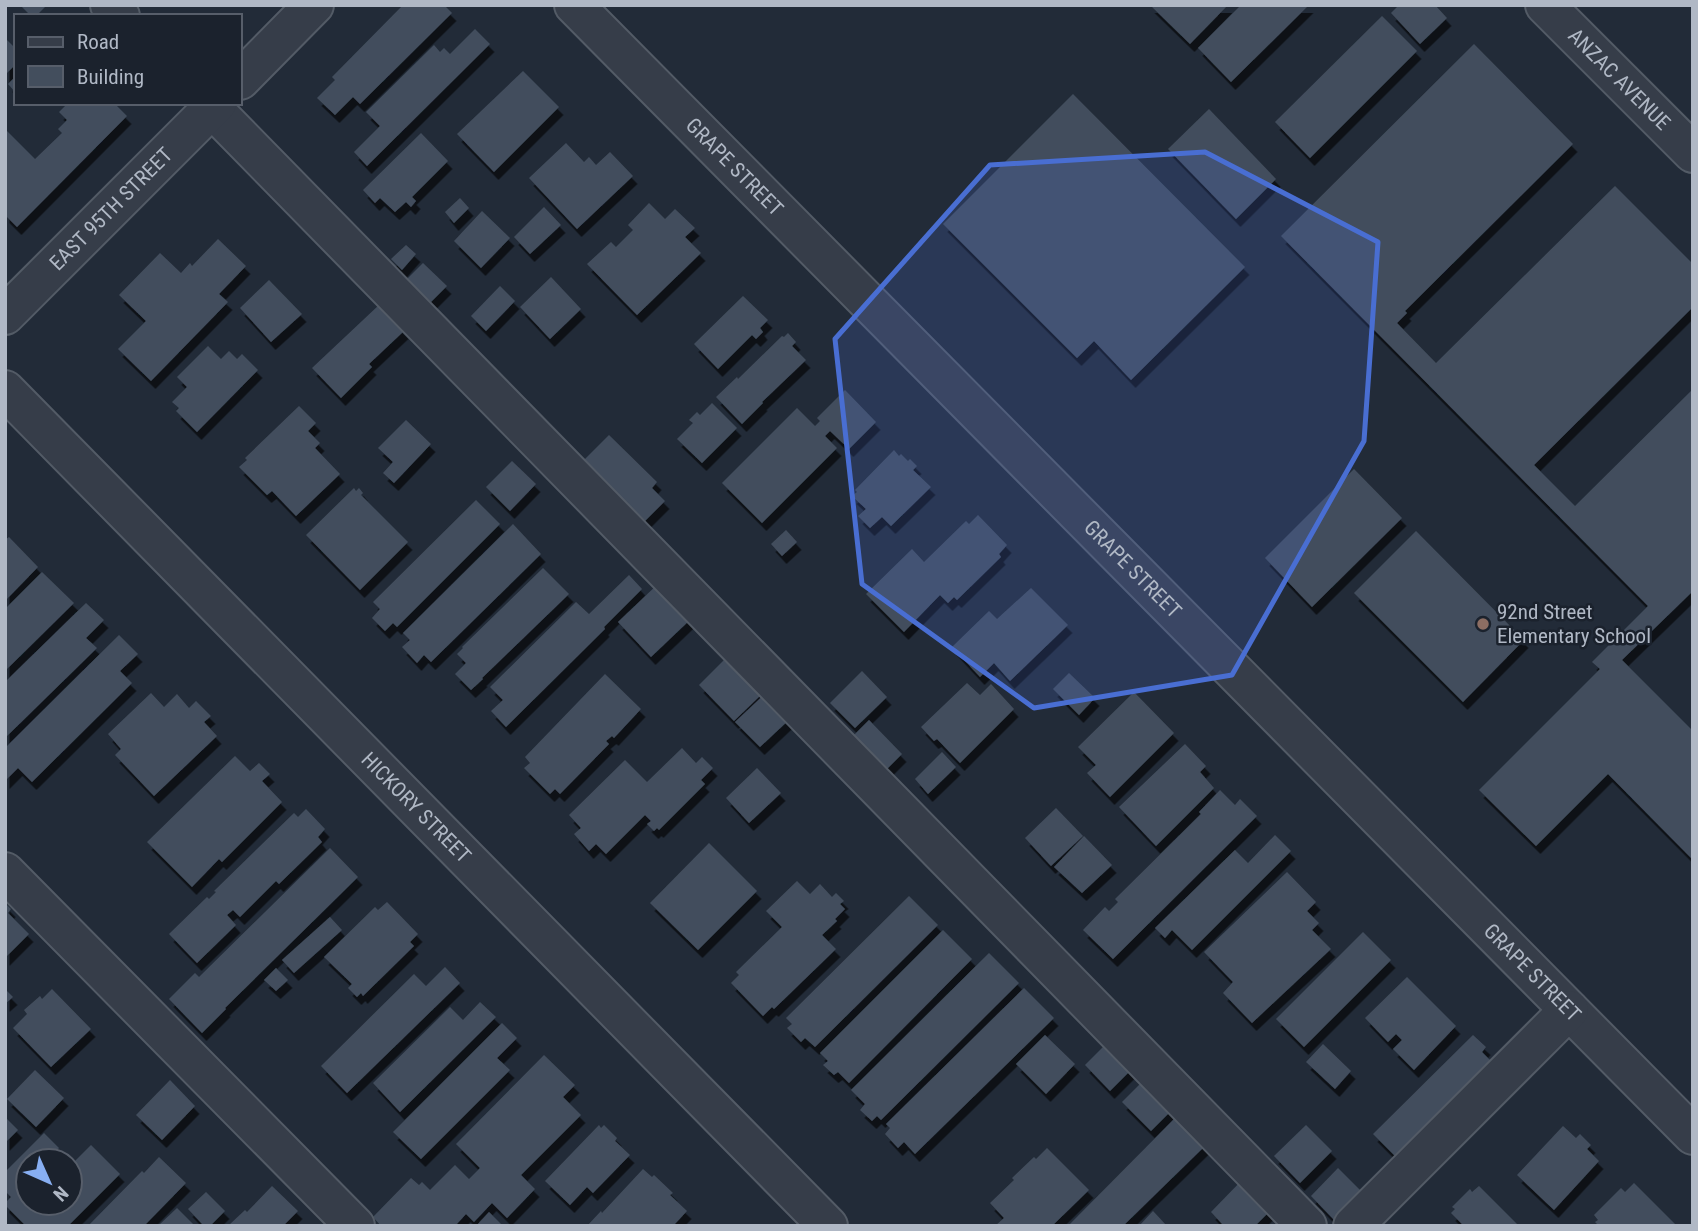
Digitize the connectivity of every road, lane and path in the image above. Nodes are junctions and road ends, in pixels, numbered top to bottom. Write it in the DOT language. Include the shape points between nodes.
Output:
graph roads {
  1 [pos="314,5"];
  2 [pos="573,5"];
  3 [pos="1545,5"];
  4 [pos="242,78"];
  5 [pos="212,105"];
  6 [pos="1693,153"];
  7 [pos="5,315"];
  8 [pos="5,390"];
  9 [pos="5,872"];
  10 [pos="1569,1010"];
  11 [pos="1693,1135"];
  12 [pos="355,1226"];
  13 [pos="828,1226"];
  14 [pos="1307,1226"];
  15 [pos="1353,1226"];
  1 -- 4 [label="street"];
  2 -- 10 [label="street, GRAPE STREET"];
  3 -- 6 [label="street, ANZAC AVENUE"];
  5 -- 7 [label="street, EAST 95TH STREET"];
  5 -- 14 [label="street"];
  8 -- 13 [label="street, HICKORY STREET"];
  9 -- 12 [label="street"];
  10 -- 11 [label="street, GRAPE STREET"];
  10 -- 15 [label="street"];
}
